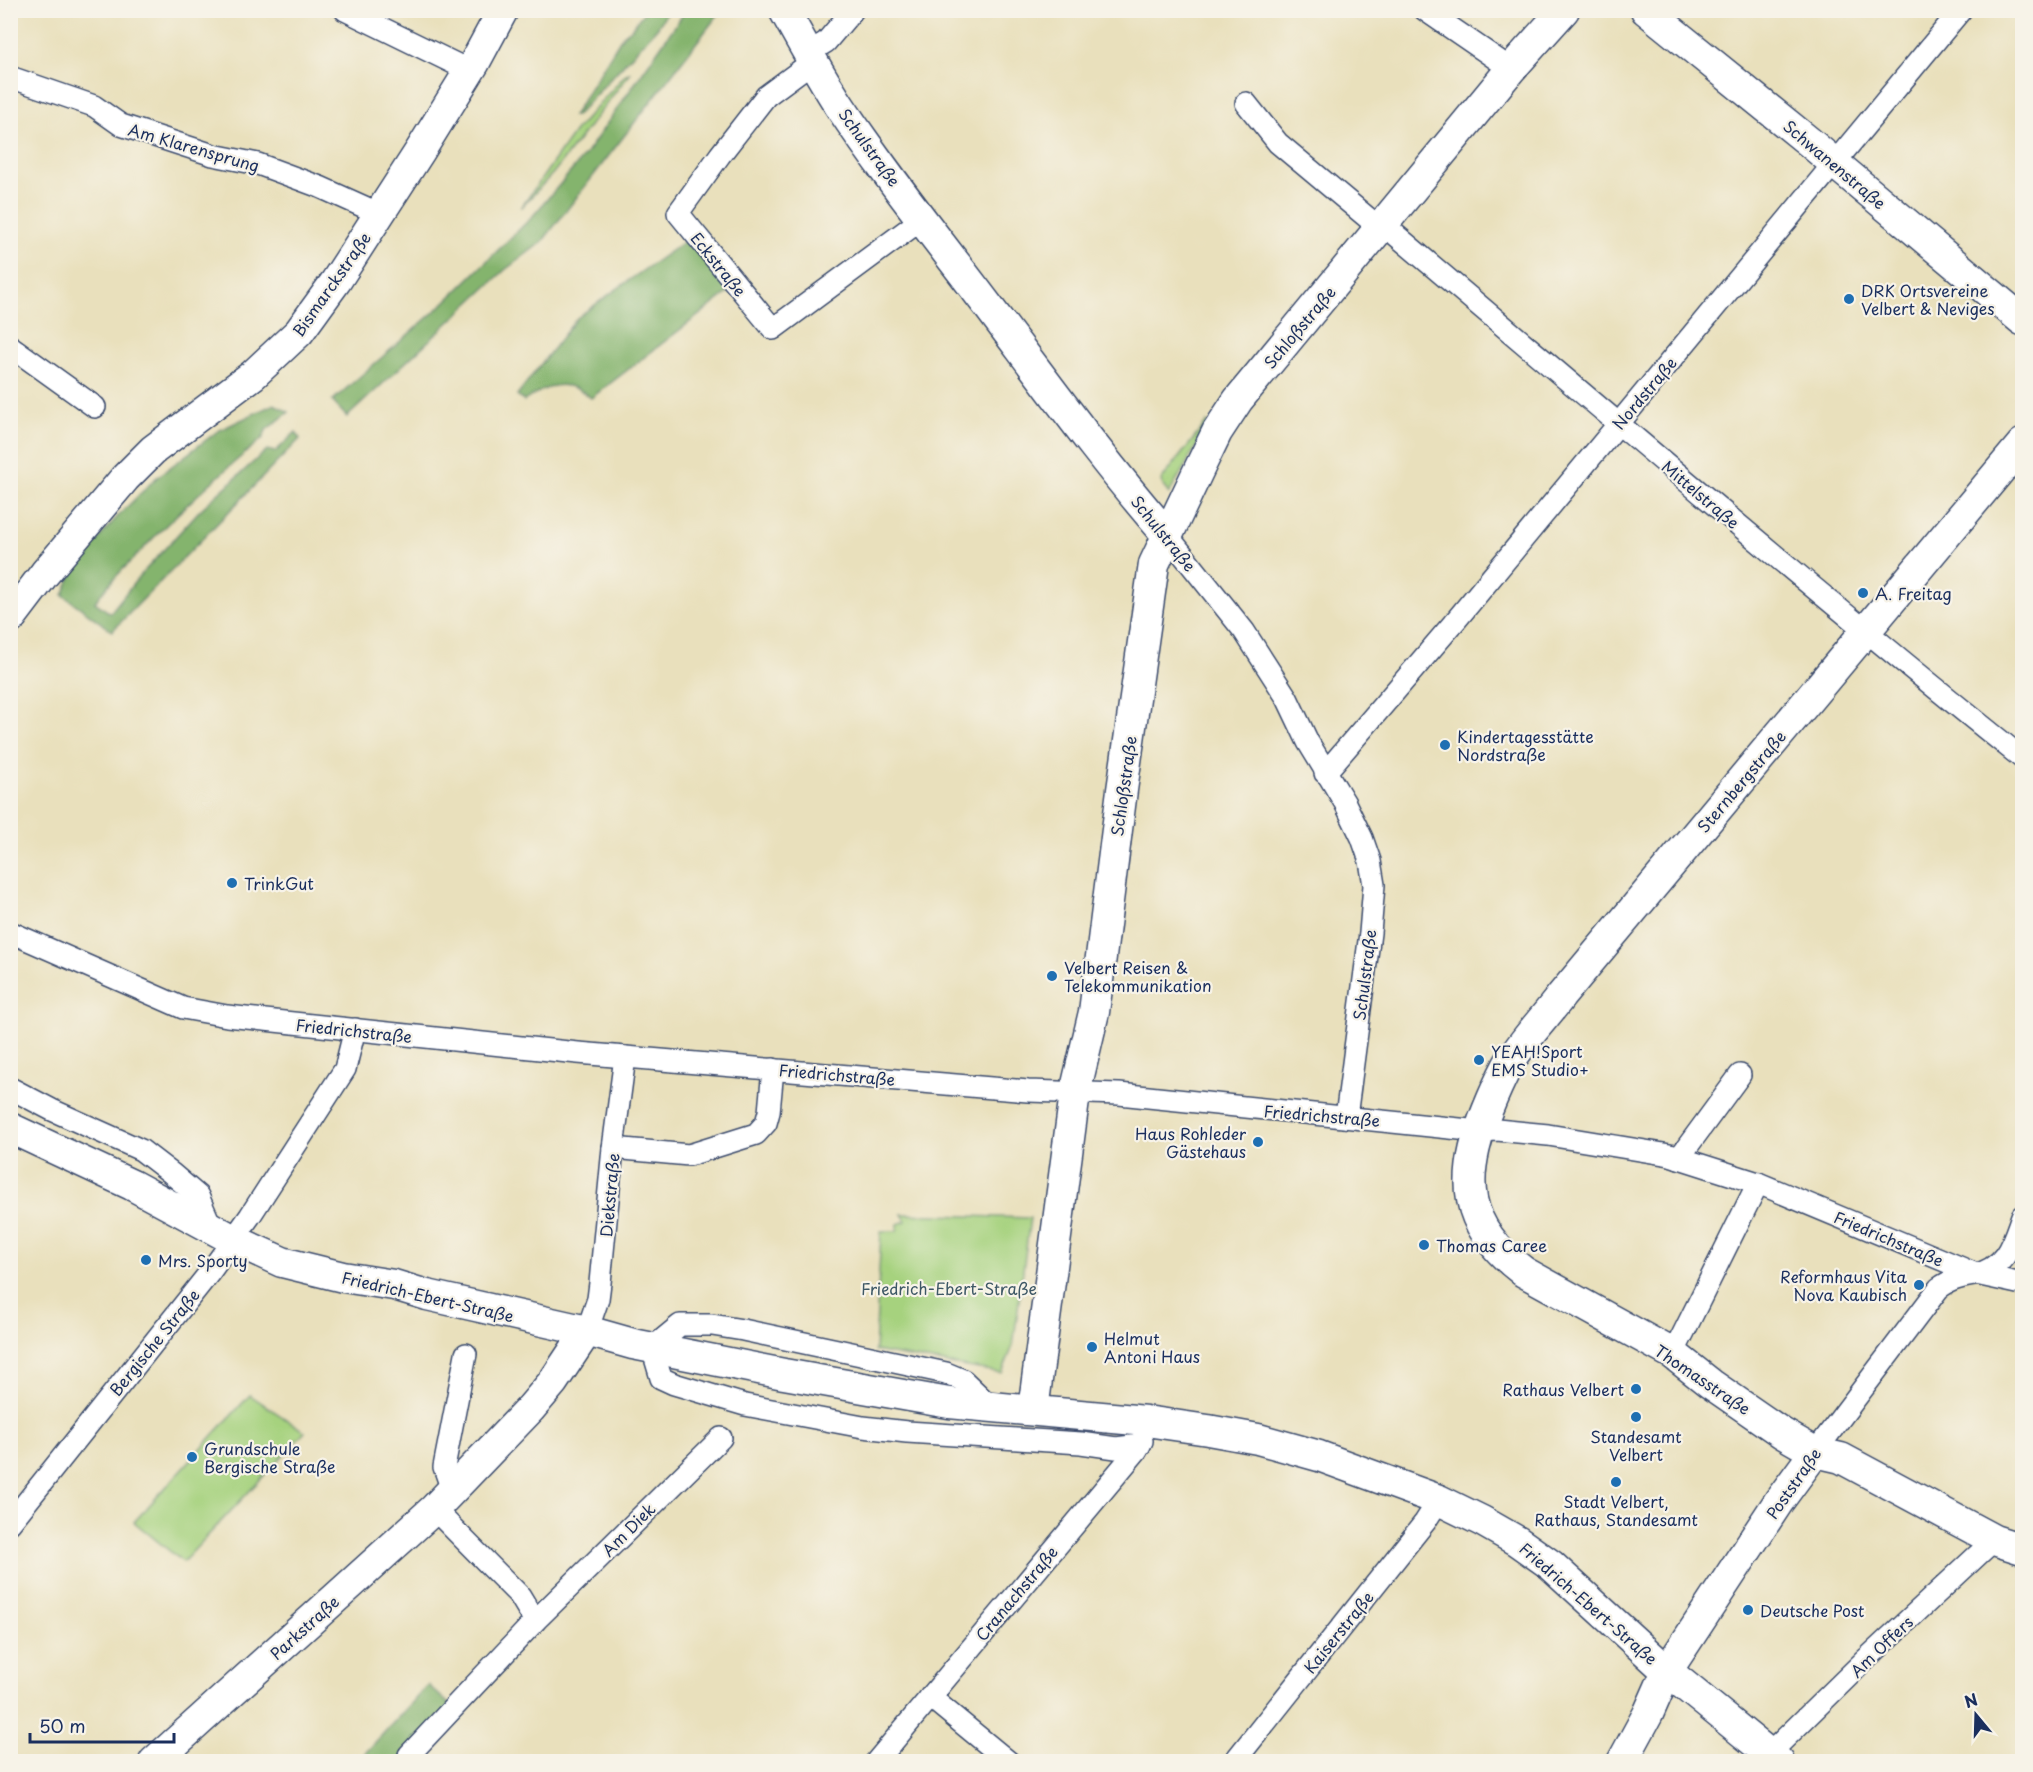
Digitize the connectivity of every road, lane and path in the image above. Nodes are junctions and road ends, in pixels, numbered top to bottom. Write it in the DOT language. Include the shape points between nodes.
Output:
graph roads {
  1 [pos="345,10"];
  2 [pos="502,10"];
  3 [pos="784,10"];
  4 [pos="853,10"];
  5 [pos="1425,10"];
  6 [pos="1564,10"];
  7 [pos="1646,10"];
  8 [pos="1961,10"];
  9 [pos="810,57"];
  10 [pos="1511,69"];
  11 [pos="470,71"];
  12 [pos="10,77"];
  13 [pos="1246,103"];
  14 [pos="1833,163"];
  15 [pos="380,214"];
  16 [pos="922,219"];
  17 [pos="1383,227"];
  18 [pos="2022,320"];
  19 [pos="10,346"];
  20 [pos="94,407"];
  21 [pos="1618,424"];
  22 [pos="2022,444"];
  23 [pos="1168,536"];
  24 [pos="10,619"];
  25 [pos="1866,632"];
  26 [pos="2022,758"];
  27 [pos="1325,773"];
  28 [pos="10,932"];
  29 [pos="355,1029"];
  30 [pos="625,1057"];
  31 [pos="773,1069"];
  32 [pos="1740,1076"];
  33 [pos="10,1088"];
  34 [pos="1074,1093"];
  35 [pos="1347,1117"];
  36 [pos="10,1128"];
  37 [pos="1479,1131"];
  38 [pos="613,1148"];
  39 [pos="1679,1158"];
  40 [pos="1758,1183"];
  41 [pos="2022,1216"];
  42 [pos="221,1232"];
  43 [pos="1976,1274"];
  44 [pos="2022,1284"];
  45 [pos="587,1331"];
  46 [pos="652,1348"];
  47 [pos="466,1354"];
  48 [pos="1673,1354"];
  49 [pos="949,1403"];
  50 [pos="992,1407"];
  51 [pos="1033,1410"];
  52 [pos="907,1432"];
  53 [pos="1146,1433"];
  54 [pos="721,1438"];
  55 [pos="1815,1452"];
  56 [pos="443,1500"];
  57 [pos="1439,1500"];
  58 [pos="10,1523"];
  59 [pos="1994,1540"];
  60 [pos="2022,1549"];
  61 [pos="535,1621"];
  62 [pos="1667,1671"];
  63 [pos="930,1698"];
  64 [pos="409,1755"];
  65 [pos="1774,1758"];
  66 [pos="154,1761"];
  67 [pos="876,1761"];
  68 [pos="1009,1761"];
  69 [pos="1234,1761"];
  70 [pos="1622,1761"];
  1 -- 11 [label="street"];
  2 -- 11 [label="street, Bismarckstraße"];
  3 -- 9 [label="street, Schulstraße"];
  4 -- 9 [label="street"];
  5 -- 10 [label="street"];
  6 -- 10 [label="street, Schloßstraße"];
  7 -- 14 [label="street, Schwanenstraße"];
  8 -- 14 [label="street, Nordstraße"];
  9 -- 16 [label="street, Schulstraße" via="840,106"];
  9 -- 16 [label="street, Eckstraße" via="766,96 678,213 772,329"];
  10 -- 17 [label="street, Schloßstraße"];
  11 -- 15 [label="street, Bismarckstraße"];
  12 -- 15 [label="street, Am Klarensprung" via="94,106 121,125 213,155 258,164"];
  13 -- 17 [label="street" via="1278,143"];
  14 -- 18 [label="street, Schwanenstraße"];
  14 -- 21 [label="street, Nordstraße"];
  15 -- 24 [label="street, Bismarckstraße" via="299,332 253,375 153,450 125,478"];
  16 -- 23 [label="street, Schulstraße"];
  17 -- 21 [label="street, Mittelstraße"];
  17 -- 23 [label="street, Schloßstraße" via="1238,400 1217,432"];
  19 -- 20 [label="street"];
  21 -- 25 [label="street, Mittelstraße"];
  21 -- 27 [label="street, Nordstraße" via="1458,620"];
  22 -- 25 [label="street, Sternbergstraße"];
  23 -- 27 [label="street, Schulstraße" via="1244,631 1287,698"];
  23 -- 34 [label="street, Schloßstraße" via="1154,564 1094,1012"];
  25 -- 26 [label="street, Mittelstraße"];
  25 -- 37 [label="street, Sternbergstraße" via="1561,996 1509,1064"];
  27 -- 35 [label="street, Schulstraße" via="1362,838 1371,861 1374,885"];
  28 -- 29 [label="street, Friedrichstraße" via="183,1008 270,1022"];
  29 -- 30 [label="street, Friedrichstraße"];
  29 -- 42 [label="street, Bergische Straße" via="345,1069 258,1204"];
  30 -- 31 [label="street, Friedrichstraße"];
  30 -- 38 [label="street, Diekstraße"];
  31 -- 34 [label="street, Friedrichstraße"];
  31 -- 38 [label="street" via="769,1112 766,1123 756,1134 690,1155"];
  32 -- 39 [label="street"];
  33 -- 42 [label="street" via="141,1150 198,1196"];
  34 -- 35 [label="street, Friedrichstraße"];
  34 -- 51 [label="street, Schloßstraße"];
  35 -- 37 [label="street, Friedrichstraße"];
  36 -- 42 [label="street, Friedrich-Ebert-Straße"];
  37 -- 39 [label="street, Friedrichstraße" via="1548,1135"];
  37 -- 48 [label="street, Thomasstraße" via="1471,1159 1470,1190 1475,1211 1493,1243 1524,1272"];
  38 -- 45 [label="street, Diekstraße" via="598,1299"];
  39 -- 40 [label="street, Friedrichstraße"];
  40 -- 43 [label="street, Friedrichstraße"];
  40 -- 48 [label="street"];
  41 -- 43 [label="street, Poststraße" via="2001,1262"];
  42 -- 45 [label="street, Friedrich-Ebert-Straße" via="282,1262"];
  42 -- 58 [label="street, Bergische Straße" via="210,1272"];
  43 -- 44 [label="street, Friedrichstraße"];
  43 -- 55 [label="street, Poststraße" via="1952,1279 1939,1288"];
  45 -- 46 [label="street, Friedrich-Ebert-Straße"];
  45 -- 56 [label="street, Parkstraße" via="531,1408"];
  46 -- 49 [label="street, Friedrich-Ebert-Straße"];
  46 -- 50 [label="street" via="680,1325 743,1330 946,1373 963,1380"];
  46 -- 52 [label="street, Friedrich-Ebert-Straße" via="661,1378 674,1384 745,1405"];
  47 -- 56 [label="street" via="444,1467"];
  48 -- 55 [label="street, Thomasstraße" via="1730,1398"];
  49 -- 50 [label="street, Friedrich-Ebert-Straße"];
  49 -- 52 [label="street" via="940,1413"];
  50 -- 51 [label="street, Friedrich-Ebert-Straße"];
  51 -- 53 [label="street, Friedrich-Ebert-Straße"];
  52 -- 53 [label="street, Friedrich-Ebert-Straße" via="1119,1448"];
  53 -- 57 [label="street, Friedrich-Ebert-Straße" via="1258,1439 1319,1456"];
  53 -- 63 [label="street, Cranachstraße"];
  54 -- 61 [label="street, Am Diek"];
  55 -- 59 [label="street, Thomasstraße" via="1841,1458"];
  55 -- 62 [label="street, Poststraße"];
  56 -- 61 [label="street" via="520,1596"];
  56 -- 66 [label="street, Parkstraße"];
  57 -- 62 [label="street, Friedrich-Ebert-Straße" via="1517,1541 1551,1565"];
  57 -- 69 [label="street, Kaiserstraße"];
  59 -- 60 [label="street, Thomasstraße"];
  59 -- 65 [label="street, Am Offers" via="1883,1645"];
  61 -- 64 [label="street, Am Diek"];
  62 -- 65 [label="street, Friedrich-Ebert-Straße"];
  62 -- 70 [label="street, Poststraße"];
  63 -- 67 [label="street, Cranachstraße"];
  63 -- 68 [label="street"];
}
